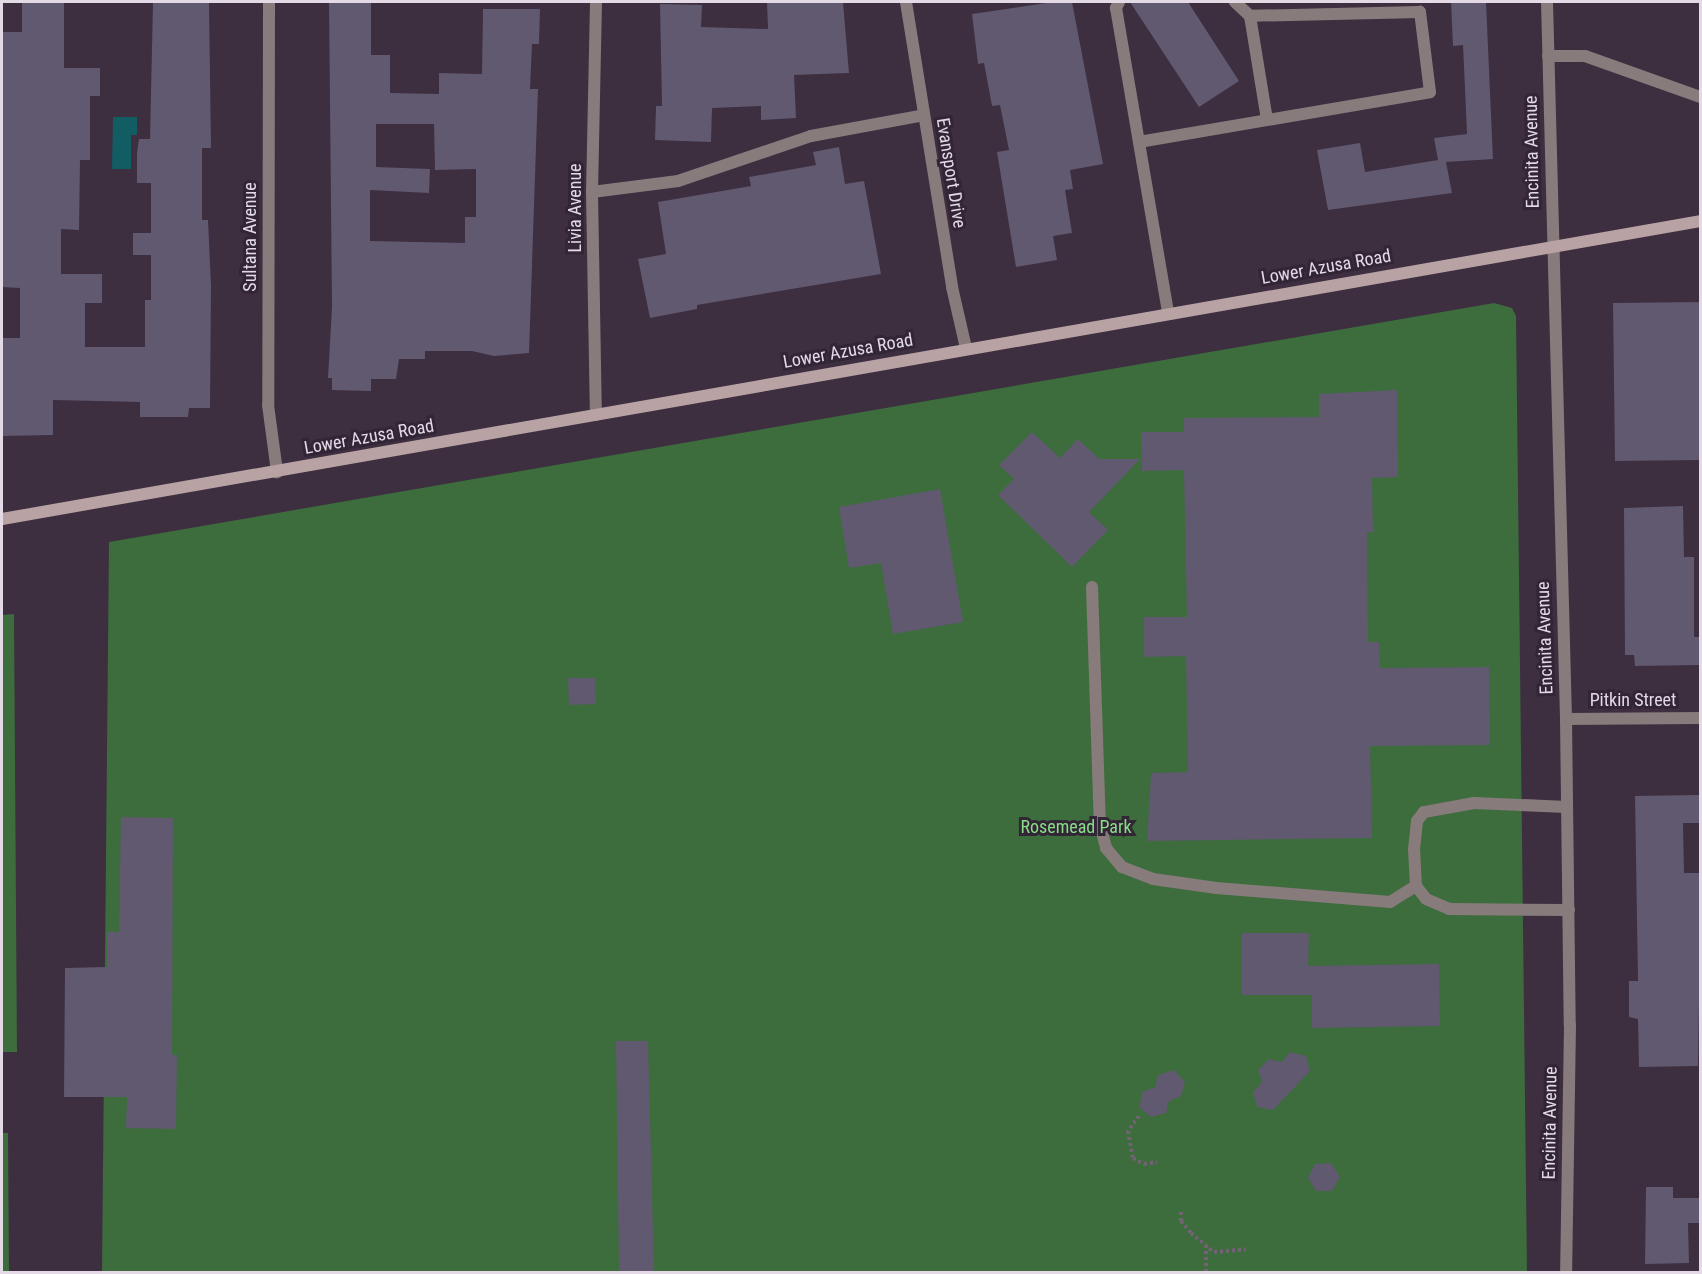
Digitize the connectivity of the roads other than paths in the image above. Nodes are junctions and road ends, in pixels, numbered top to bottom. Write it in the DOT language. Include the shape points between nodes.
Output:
graph roads {
  1 [pos="268,2"];
  2 [pos="596,2"];
  3 [pos="906,2"];
  4 [pos="1119,2"];
  5 [pos="1235,2"];
  6 [pos="1547,2"];
  7 [pos="1250,16"];
  8 [pos="1548,56"];
  9 [pos="1701,97"];
  10 [pos="924,115"];
  11 [pos="1267,120"];
  12 [pos="1138,142"];
  13 [pos="592,192"];
  14 [pos="1701,221"];
  15 [pos="1552,246"];
  16 [pos="1168,313"];
  17 [pos="966,348"];
  18 [pos="596,415"];
  19 [pos="277,472"];
  20 [pos="2,519"];
  21 [pos="1092,587"];
  22 [pos="1701,718"];
  23 [pos="1566,719"];
  24 [pos="1567,807"];
  25 [pos="1416,886"];
  26 [pos="1569,910"];
  27 [pos="1566,1272"];
  1 -- 19 [label="street, Sultana Avenue" via="268,405"];
  2 -- 13 [label="street, Livia Avenue"];
  3 -- 10 [label="street, Evansport Drive"];
  4 -- 12 [label="street" via="1116,8"];
  5 -- 7 [label="street"];
  6 -- 8 [label="street, Encinita Avenue"];
  7 -- 11 [label="street"];
  7 -- 11 [label="street" via="1420,12 1430,92"];
  8 -- 9 [label="street" via="1585,56"];
  8 -- 15 [label="street, Encinita Avenue"];
  10 -- 13 [label="street" via="811,136 678,181"];
  10 -- 17 [label="street, Evansport Drive" via="951,287"];
  11 -- 12 [label="street"];
  12 -- 16 [label="street"];
  13 -- 18 [label="street, Livia Avenue"];
  14 -- 15 [label="main road, Lower Azusa Road"];
  15 -- 16 [label="main road, Lower Azusa Road"];
  15 -- 23 [label="street, Encinita Avenue"];
  16 -- 17 [label="main road, Lower Azusa Road"];
  17 -- 18 [label="main road, Lower Azusa Road"];
  18 -- 19 [label="main road, Lower Azusa Road"];
  19 -- 20 [label="main road, Lower Azusa Road"];
  21 -- 25 [label="street" via="1100,825 1106,848 1122,867 1153,879 1216,888 1369,901 1390,902"];
  22 -- 23 [label="street, Pitkin Street"];
  23 -- 24 [label="street, Encinita Avenue"];
  24 -- 25 [label="street" via="1474,803 1424,812 1417,821"];
  24 -- 26 [label="street, Encinita Avenue"];
  25 -- 26 [label="street" via="1426,899 1449,909"];
  26 -- 27 [label="street, Encinita Avenue"];
}
